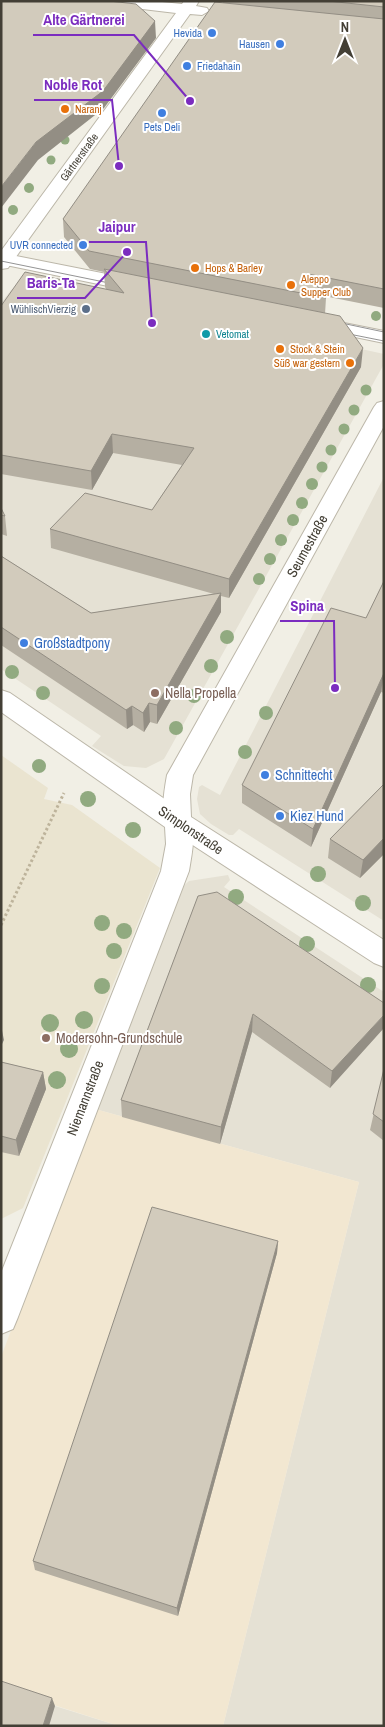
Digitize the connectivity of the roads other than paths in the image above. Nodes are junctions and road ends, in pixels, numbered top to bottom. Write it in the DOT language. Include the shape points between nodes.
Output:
graph roads {
  1 [pos="109,1"];
  2 [pos="189,5"];
  3 [pos="212,12"];
  4 [pos="3,260"];
  5 [pos="156,290"];
  6 [pos="298,320"];
  7 [pos="384,337"];
  8 [pos="384,407"];
  9 [pos="1,699"];
  10 [pos="178,822"];
  11 [pos="384,956"];
  12 [pos="1,1317"];
  1 -- 2 [label="street"];
  2 -- 3 [label="street"];
  2 -- 4 [label="street, Gärtnerstraße"];
  4 -- 5 [label="street"];
  6 -- 7 [label="street"];
  8 -- 10 [label="street, Seumestraße" via="180,775"];
  9 -- 10 [label="street, Simplonstraße"];
  10 -- 11 [label="street, Simplonstraße"];
  10 -- 12 [label="street, Niemannstraße" via="180,844 175,871"];
}
